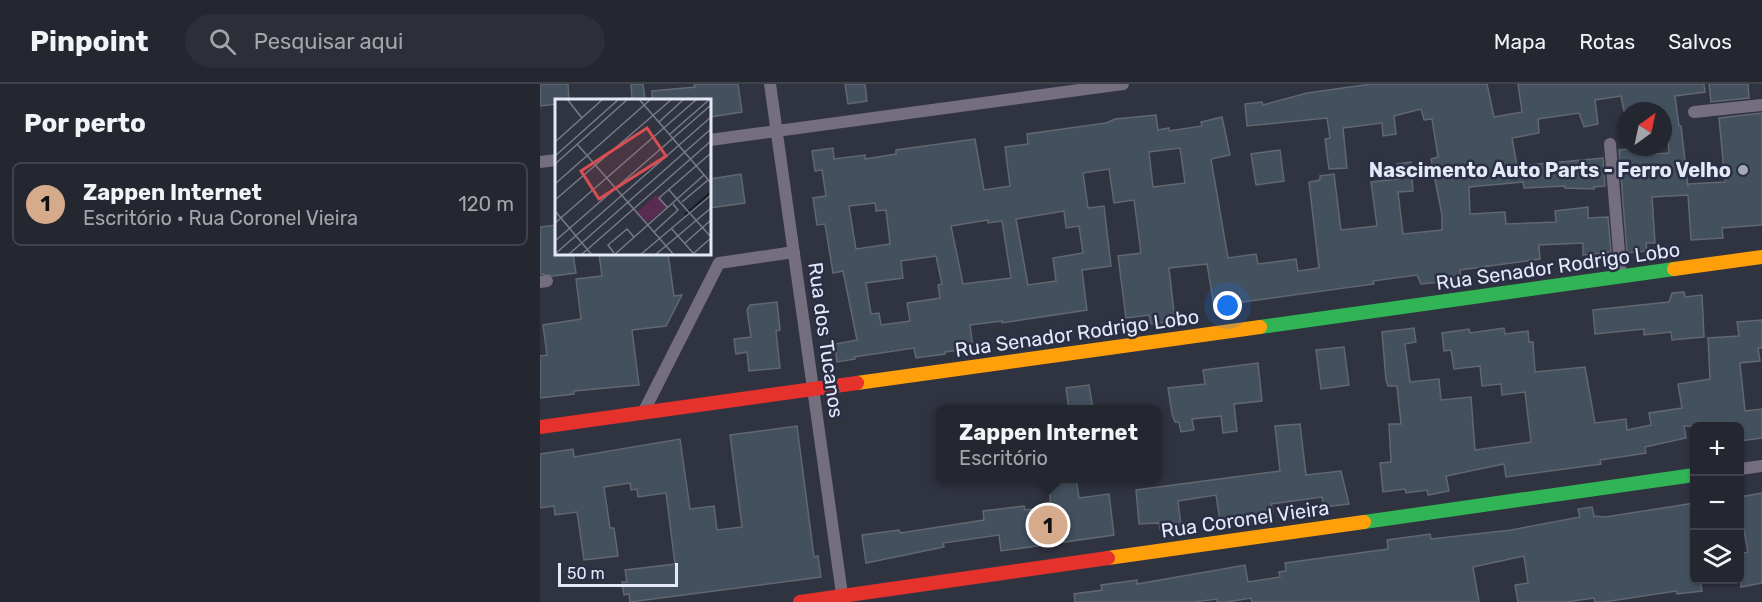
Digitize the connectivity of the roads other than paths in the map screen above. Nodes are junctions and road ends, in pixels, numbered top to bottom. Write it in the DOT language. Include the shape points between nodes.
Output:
graph roads {
  1 [pos="770,84"];
  2 [pos="1123,84"];
  3 [pos="1762,105"];
  4 [pos="1694,112"];
  5 [pos="777,130"];
  6 [pos="711,140"];
  7 [pos="1610,144"];
  8 [pos="555,160"];
  9 [pos="540,162"];
  10 [pos="794,252"];
  11 [pos="1762,257"];
  12 [pos="1621,276"];
  13 [pos="814,390"];
  14 [pos="643,413"];
  15 [pos="540,427"];
  16 [pos="1762,466"];
  17 [pos="1744,468"];
  18 [pos="1690,476"];
  19 [pos="843,599"];
  20 [pos="800,602"];
  1 -- 5 [label="street, Rua dos Tucanos"];
  2 -- 5 [label="street"];
  3 -- 4 [label="street"];
  5 -- 6 [label="street"];
  5 -- 10 [label="street, Rua dos Tucanos"];
  7 -- 12 [label="street"];
  8 -- 9 [label="street"];
  10 -- 13 [label="street, Rua dos Tucanos"];
  10 -- 14 [label="street" via="719,264"];
  11 -- 12 [label="street, Rua Senador Rodrigo Lobo"];
  12 -- 13 [label="street, Rua Senador Rodrigo Lobo"];
  13 -- 14 [label="street, Rua Senador Rodrigo Lobo"];
  13 -- 19 [label="street, Rua dos Tucanos"];
  14 -- 15 [label="street, Rua Senador Rodrigo Lobo"];
  16 -- 17 [label="street"];
  18 -- 19 [label="street, Rua Coronel Vieira"];
  19 -- 20 [label="street, Rua Coronel Vieira"];
}
